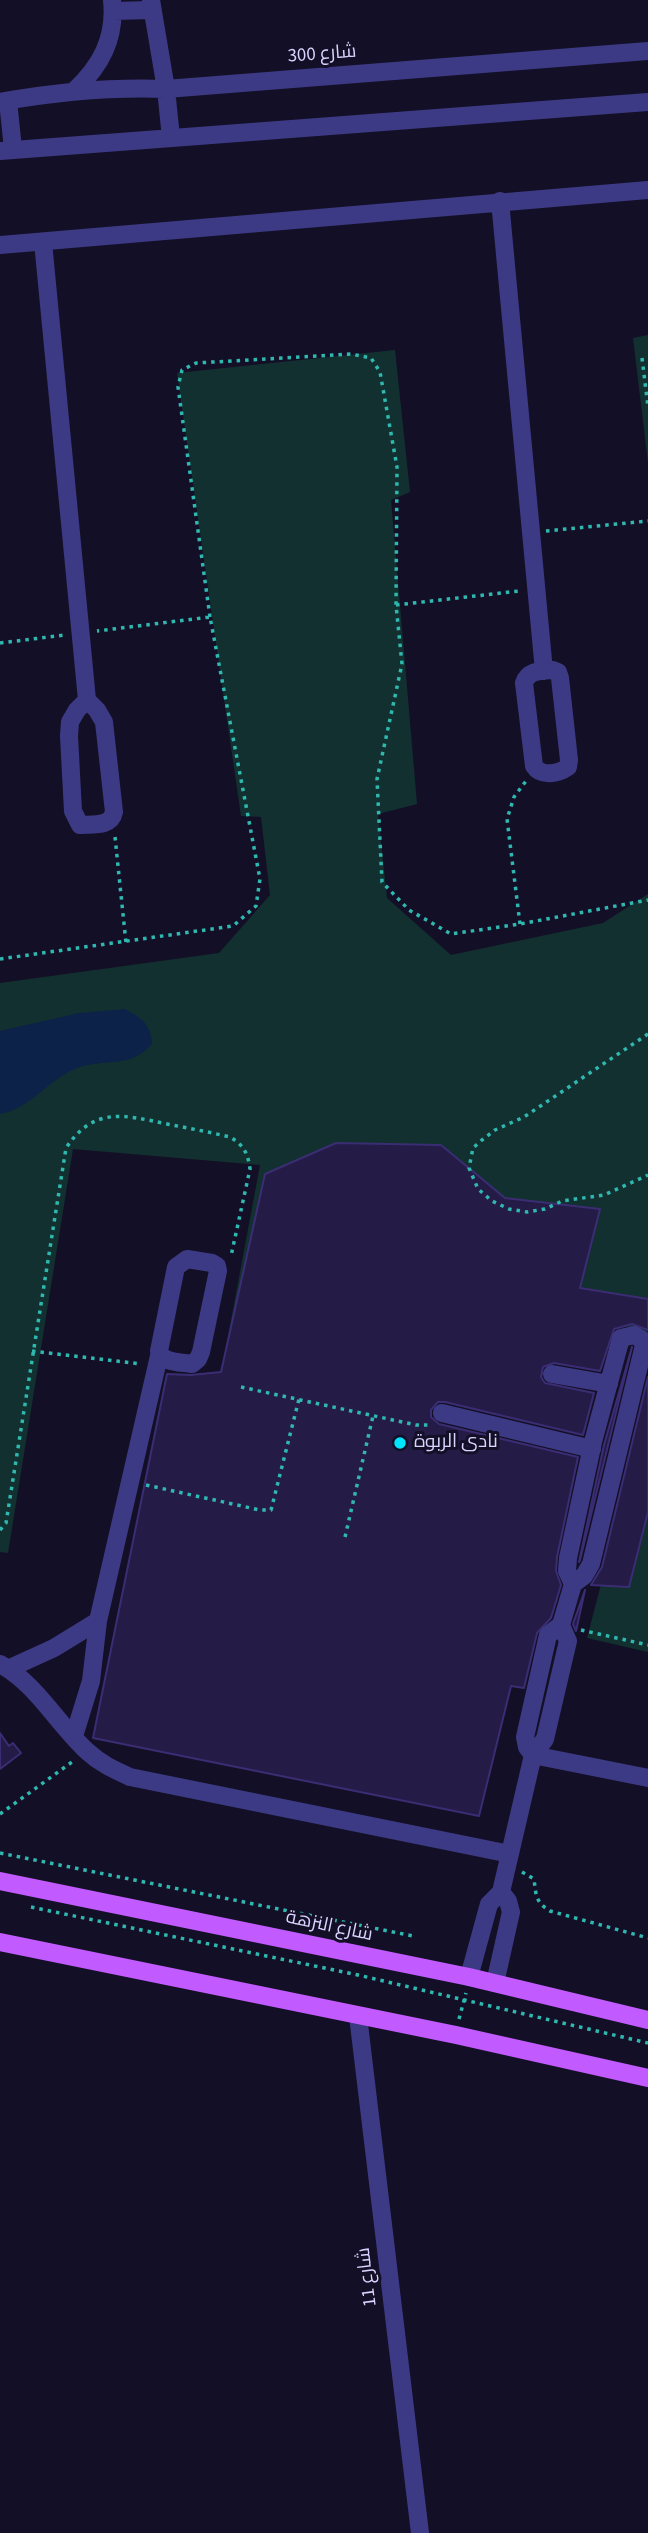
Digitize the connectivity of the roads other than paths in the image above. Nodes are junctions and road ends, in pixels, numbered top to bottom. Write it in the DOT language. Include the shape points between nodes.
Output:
graph roads {
  1 [pos="113,5"];
  2 [pos="151,5"];
  3 [pos="648,51"];
  4 [pos="166,89"];
  5 [pos="74,91"];
  6 [pos="4,102"];
  7 [pos="648,102"];
  8 [pos="171,138"];
  9 [pos="7,150"];
  10 [pos="648,190"];
  11 [pos="500,201"];
  12 [pos="43,242"];
  13 [pos="0,245"];
  14 [pos="544,671"];
  15 [pos="87,701"];
  16 [pos="158,1361"];
  17 [pos="552,1374"];
  18 [pos="609,1384"];
  19 [pos="442,1413"];
  20 [pos="593,1446"];
  21 [pos="620,1448"];
  22 [pos="573,1584"];
  23 [pos="98,1621"];
  24 [pos="4,1666"];
  25 [pos="74,1736"];
  26 [pos="533,1755"];
  27 [pos="648,1778"];
  28 [pos="508,1861"];
  29 [pos="0,1881"];
  30 [pos="501,1892"];
  31 [pos="0,1942"];
  32 [pos="469,1977"];
  33 [pos="495,1983"];
  34 [pos="358,2016"];
  35 [pos="648,2020"];
  36 [pos="648,2078"];
  37 [pos="420,2533"];
  1 -- 2 [label="street"];
  1 -- 5 [label="street" via="111,34 103,55"];
  2 -- 4 [label="street"];
  3 -- 4 [label="street, شارع 300"];
  4 -- 5 [label="street, شارع 300"];
  4 -- 8 [label="street"];
  5 -- 6 [label="street, شارع 300"];
  6 -- 9 [label="street"];
  7 -- 8 [label="street"];
  8 -- 9 [label="street"];
  10 -- 11 [label="street"];
  11 -- 12 [label="street"];
  11 -- 14 [label="street"];
  12 -- 13 [label="street"];
  12 -- 15 [label="street"];
  14 -- 14 [label="street" via="532,673 524,683 534,766 543,774 562,771 569,760 560,678 558,672"];
  15 -- 15 [label="street" via="97,710 107,735 113,818 80,825 72,811 70,722"];
  16 -- 16 [label="street" via="176,1267 187,1259 212,1263 218,1270 198,1359 192,1364"];
  16 -- 23 [label="street"];
  17 -- 18 [label="street"];
  18 -- 20 [label="street"];
  18 -- 21 [label="street" via="621,1338 635,1335 644,1345"];
  19 -- 20 [label="street"];
  20 -- 21 [label="street"];
  20 -- 22 [label="street" via="568,1558 567,1572"];
  21 -- 22 [label="street" via="591,1564"];
  22 -- 26 [label="street" via="561,1625 548,1635 525,1737"];
  23 -- 24 [label="street" via="54,1648"];
  23 -- 25 [label="street" via="91,1681"];
  24 -- 25 [label="street"];
  25 -- 28 [label="street" via="107,1767 130,1777"];
  26 -- 27 [label="street"];
  26 -- 28 [label="street"];
  28 -- 30 [label="street"];
  29 -- 32 [label="main road, شارع النزهة"];
  30 -- 32 [label="street" via="489,1904"];
  30 -- 33 [label="street" via="511,1912"];
  31 -- 34 [label="main road"];
  32 -- 33 [label="main road, شارع النزهة"];
  33 -- 35 [label="main road, شارع النزهة"];
  34 -- 36 [label="main road"];
  34 -- 37 [label="street, شارع 11"];
}
